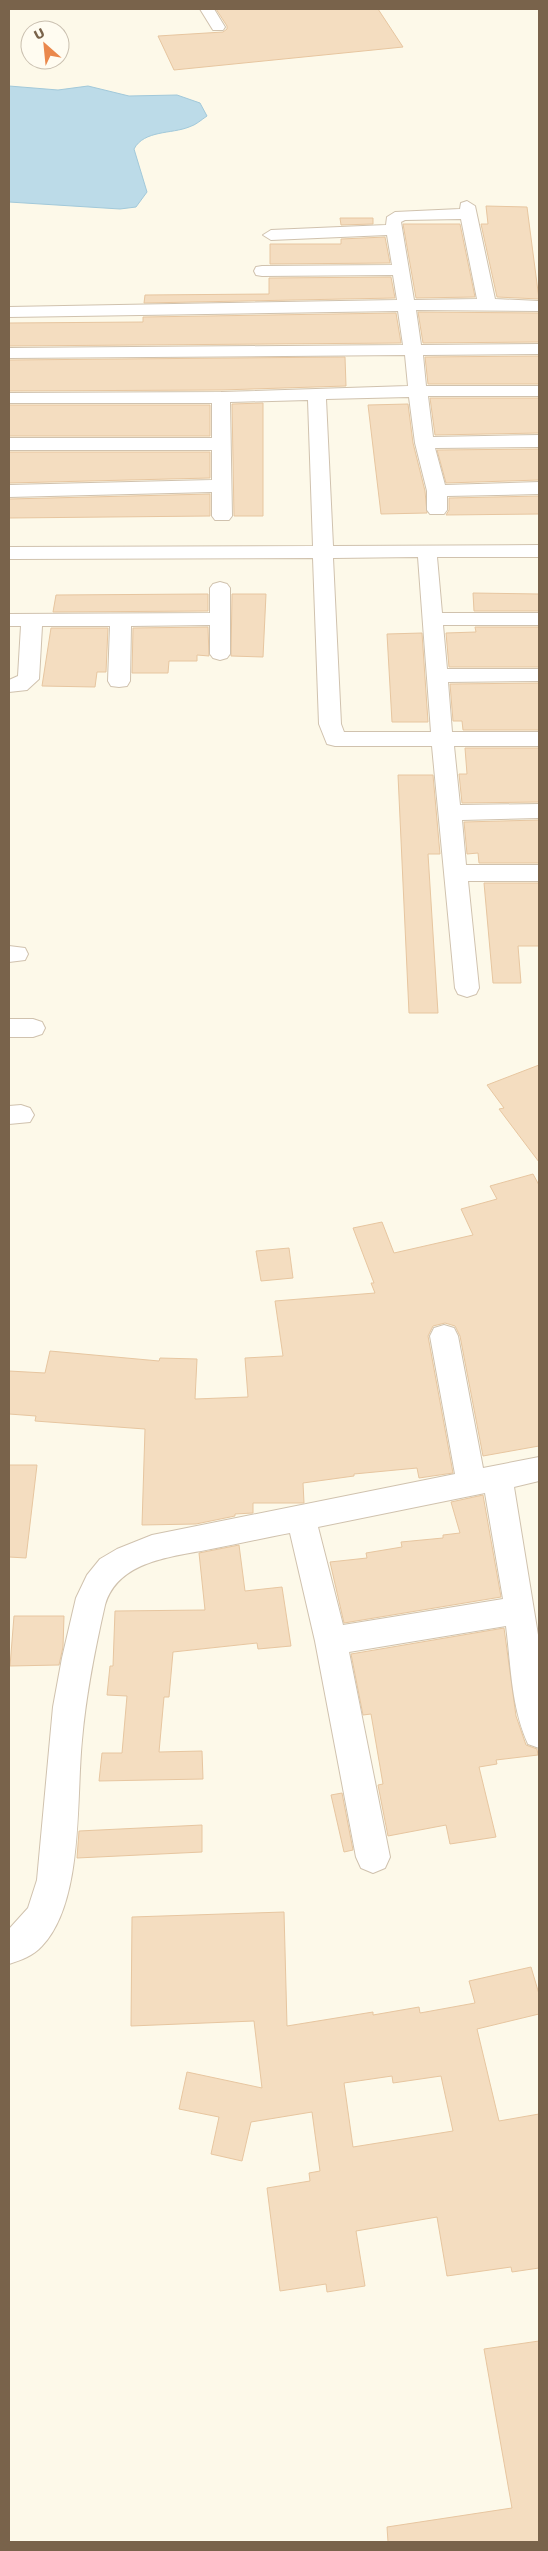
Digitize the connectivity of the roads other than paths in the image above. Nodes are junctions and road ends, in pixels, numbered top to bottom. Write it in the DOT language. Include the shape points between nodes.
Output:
graph roads {
  1 [pos="207,9"];
  2 [pos="218,27"];
  3 [pos="394,230"];
  4 [pos="271,235"];
  5 [pos="400,270"];
  6 [pos="262,271"];
  7 [pos="487,304"];
  8 [pos="407,306"];
  9 [pos="539,306"];
  10 [pos="9,312"];
  11 [pos="413,349"];
  12 [pos="539,349"];
  13 [pos="9,353"];
  14 [pos="417,391"];
  15 [pos="539,391"];
  16 [pos="317,395"];
  17 [pos="221,397"];
  18 [pos="9,398"];
  19 [pos="539,441"];
  20 [pos="424,443"];
  21 [pos="9,444"];
  22 [pos="222,444"];
  23 [pos="222,486"];
  24 [pos="539,488"];
  25 [pos="9,491"];
  26 [pos="222,516"];
  27 [pos="427,551"];
  28 [pos="539,551"];
  29 [pos="323,552"];
  30 [pos="9,553"];
  31 [pos="220,588"];
  32 [pos="121,619"];
  33 [pos="221,619"];
  34 [pos="539,619"];
  35 [pos="9,620"];
  36 [pos="32,620"];
  37 [pos="432,620"];
  38 [pos="220,654"];
  39 [pos="539,675"];
  40 [pos="436,676"];
  41 [pos="119,681"];
  42 [pos="9,686"];
  43 [pos="442,739"];
  44 [pos="539,739"];
  45 [pos="450,812"];
  46 [pos="539,812"];
  47 [pos="456,873"];
  48 [pos="539,873"];
  49 [pos="467,988"];
  50 [pos="9,1028"];
  51 [pos="33,1028"];
  52 [pos="444,1336"];
  53 [pos="539,1469"];
  54 [pos="484,1479"];
  55 [pos="301,1517"];
  56 [pos="520,1610"];
  57 [pos="331,1641"];
  58 [pos="539,1733"];
  59 [pos="373,1857"];
  60 [pos="9,1947"];
  1 -- 2 [label="street"];
  3 -- 4 [label="street"];
  3 -- 5 [label="street"];
  3 -- 7 [label="street" via="393,220 401,215 468,210"];
  5 -- 6 [label="street"];
  5 -- 8 [label="street"];
  7 -- 8 [label="street"];
  7 -- 9 [label="street"];
  8 -- 10 [label="street"];
  8 -- 11 [label="street"];
  11 -- 12 [label="street"];
  11 -- 13 [label="street"];
  11 -- 14 [label="street"];
  14 -- 15 [label="street"];
  14 -- 16 [label="street"];
  14 -- 20 [label="street"];
  16 -- 17 [label="street"];
  16 -- 29 [label="street"];
  17 -- 18 [label="street"];
  17 -- 22 [label="street"];
  19 -- 20 [label="street"];
  20 -- 24 [label="street" via="437,500"];
  21 -- 22 [label="street"];
  22 -- 23 [label="street"];
  23 -- 25 [label="street"];
  23 -- 26 [label="street"];
  27 -- 28 [label="street"];
  27 -- 29 [label="street"];
  27 -- 37 [label="street"];
  29 -- 30 [label="street"];
  29 -- 43 [label="street" via="330,724 335,739"];
  31 -- 33 [label="street"];
  32 -- 33 [label="street"];
  32 -- 36 [label="street"];
  32 -- 41 [label="street"];
  33 -- 38 [label="street"];
  34 -- 37 [label="street"];
  35 -- 36 [label="street"];
  36 -- 42 [label="street" via="28,679 19,685"];
  37 -- 40 [label="street"];
  39 -- 40 [label="street"];
  40 -- 43 [label="street"];
  43 -- 44 [label="street"];
  43 -- 45 [label="street"];
  45 -- 46 [label="street"];
  45 -- 47 [label="street"];
  47 -- 48 [label="street"];
  47 -- 49 [label="street"];
  50 -- 51 [label="street"];
  52 -- 54 [label="street"];
  53 -- 54 [label="street"];
  54 -- 55 [label="street"];
  54 -- 56 [label="street"];
  55 -- 57 [label="street"];
  55 -- 60 [label="street" via="152,1548 105,1573 92,1597 74,1669 60,1830 50,1898 38,1925 19,1945"];
  56 -- 57 [label="street"];
  56 -- 58 [label="street" via="530,1696"];
  57 -- 59 [label="street"];
}
